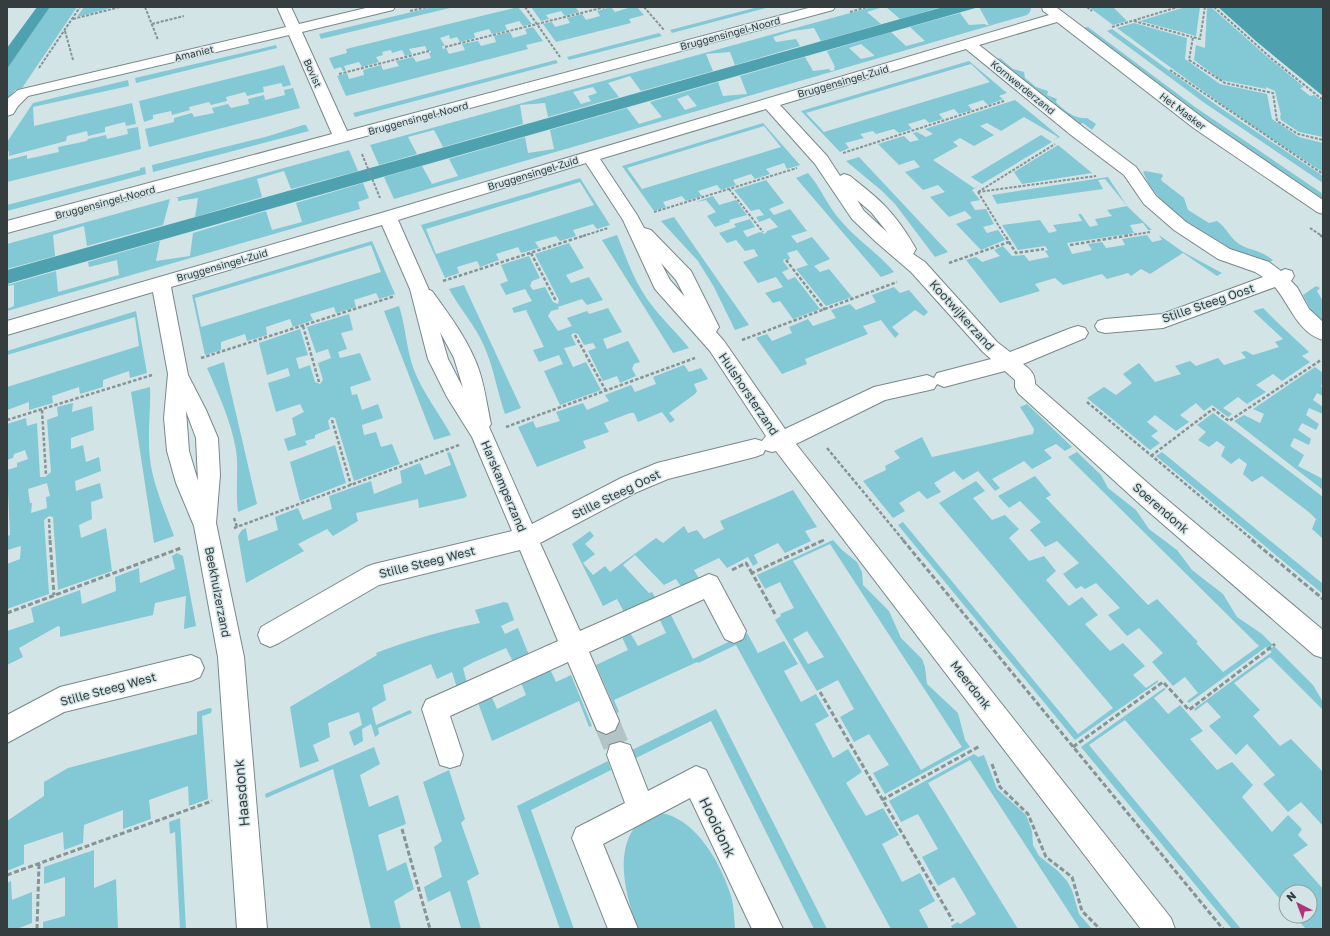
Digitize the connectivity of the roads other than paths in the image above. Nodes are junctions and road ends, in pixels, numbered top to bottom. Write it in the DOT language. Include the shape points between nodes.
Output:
graph roads {
  1 [pos="284,7"];
  2 [pos="388,7"];
  3 [pos="828,7"];
  4 [pos="1052,12"];
  5 [pos="294,29"];
  6 [pos="969,44"];
  7 [pos="769,102"];
  8 [pos="7,111"];
  9 [pos="342,138"];
  10 [pos="589,156"];
  11 [pos="1323,208"];
  12 [pos="388,217"];
  13 [pos="7,228"];
  14 [pos="1281,277"];
  15 [pos="161,282"];
  16 [pos="1105,326"];
  17 [pos="7,328"];
  18 [pos="1078,333"];
  19 [pos="1323,333"];
  20 [pos="1007,363"];
  21 [pos="178,374"];
  22 [pos="776,448"];
  23 [pos="207,532"];
  24 [pos="527,538"];
  25 [pos="734,631"];
  26 [pos="270,635"];
  27 [pos="573,646"];
  28 [pos="1323,646"];
  29 [pos="231,658"];
  30 [pos="191,668"];
  31 [pos="606,721"];
  32 [pos="7,730"];
  33 [pos="450,755"];
  34 [pos="620,755"];
  35 [pos="641,809"];
  36 [pos="252,929"];
  37 [pos="623,929"];
  38 [pos="768,929"];
  39 [pos="1160,929"];
  1 -- 5 [label="street, Bovist"];
  2 -- 5 [label="street, Amaniet"];
  3 -- 9 [label="street, Bruggensingel-Noord"];
  4 -- 6 [label="street, Bruggensingel-Zuid"];
  4 -- 11 [label="street, Het Masker" via="1202,125"];
  5 -- 8 [label="street, Amaniet" via="22,93"];
  5 -- 9 [label="street, Bovist"];
  6 -- 7 [label="street, Bruggensingel-Zuid"];
  6 -- 14 [label="street, Kornwerderzand" via="1130,171 1150,200 1176,222 1224,254 1262,267"];
  7 -- 10 [label="street, Bruggensingel-Zuid"];
  7 -- 20 [label="street, Kootwijkerzand" via="821,160 858,215 920,269"];
  9 -- 13 [label="street, Bruggensingel-Noord"];
  10 -- 12 [label="street, Bruggensingel-Zuid"];
  10 -- 22 [label="street, Hulshorsterzand" via="631,219 662,284 718,347"];
  12 -- 15 [label="street, Bruggensingel-Zuid"];
  12 -- 24 [label="street, Harskamperzand" via="419,289 438,359 454,391 482,435"];
  14 -- 16 [label="street, Stille Steeg Oost" via="1163,321"];
  14 -- 19 [label="street, Kornwerderzand" via="1302,314"];
  15 -- 17 [label="street, Bruggensingel-Zuid"];
  15 -- 21 [label="street, Beekhuizerzand"];
  18 -- 20 [label="street, Stille Steeg Oost"];
  20 -- 22 [label="street, Stille Steeg Oost" via="881,393"];
  20 -- 28 [label="street, Soerendonk" via="1025,377 1025,386 1150,499"];
  21 -- 23 [label="street, Beekhuizerzand" via="175,418 178,451 187,483"];
  21 -- 23 [label="street, Beekhuizerzand" via="207,438"];
  22 -- 24 [label="street, Stille Steeg Oost" via="665,470 629,485"];
  22 -- 39 [label="street, Meerdonk"];
  23 -- 29 [label="street, Beekhuizerzand"];
  24 -- 26 [label="street, Stille Steeg West" via="374,575"];
  24 -- 27 [label="street"];
  25 -- 27 [label="street" via="708,585"];
  27 -- 31 [label="street"];
  27 -- 33 [label="street" via="435,709"];
  29 -- 36 [label="street, Haasdonk"];
  30 -- 32 [label="street, Stille Steeg West" via="60,700"];
  34 -- 35 [label="street"];
  35 -- 37 [label="street, Hooidonk" via="586,838"];
  35 -- 38 [label="street, Hooidonk" via="696,780"];
}
